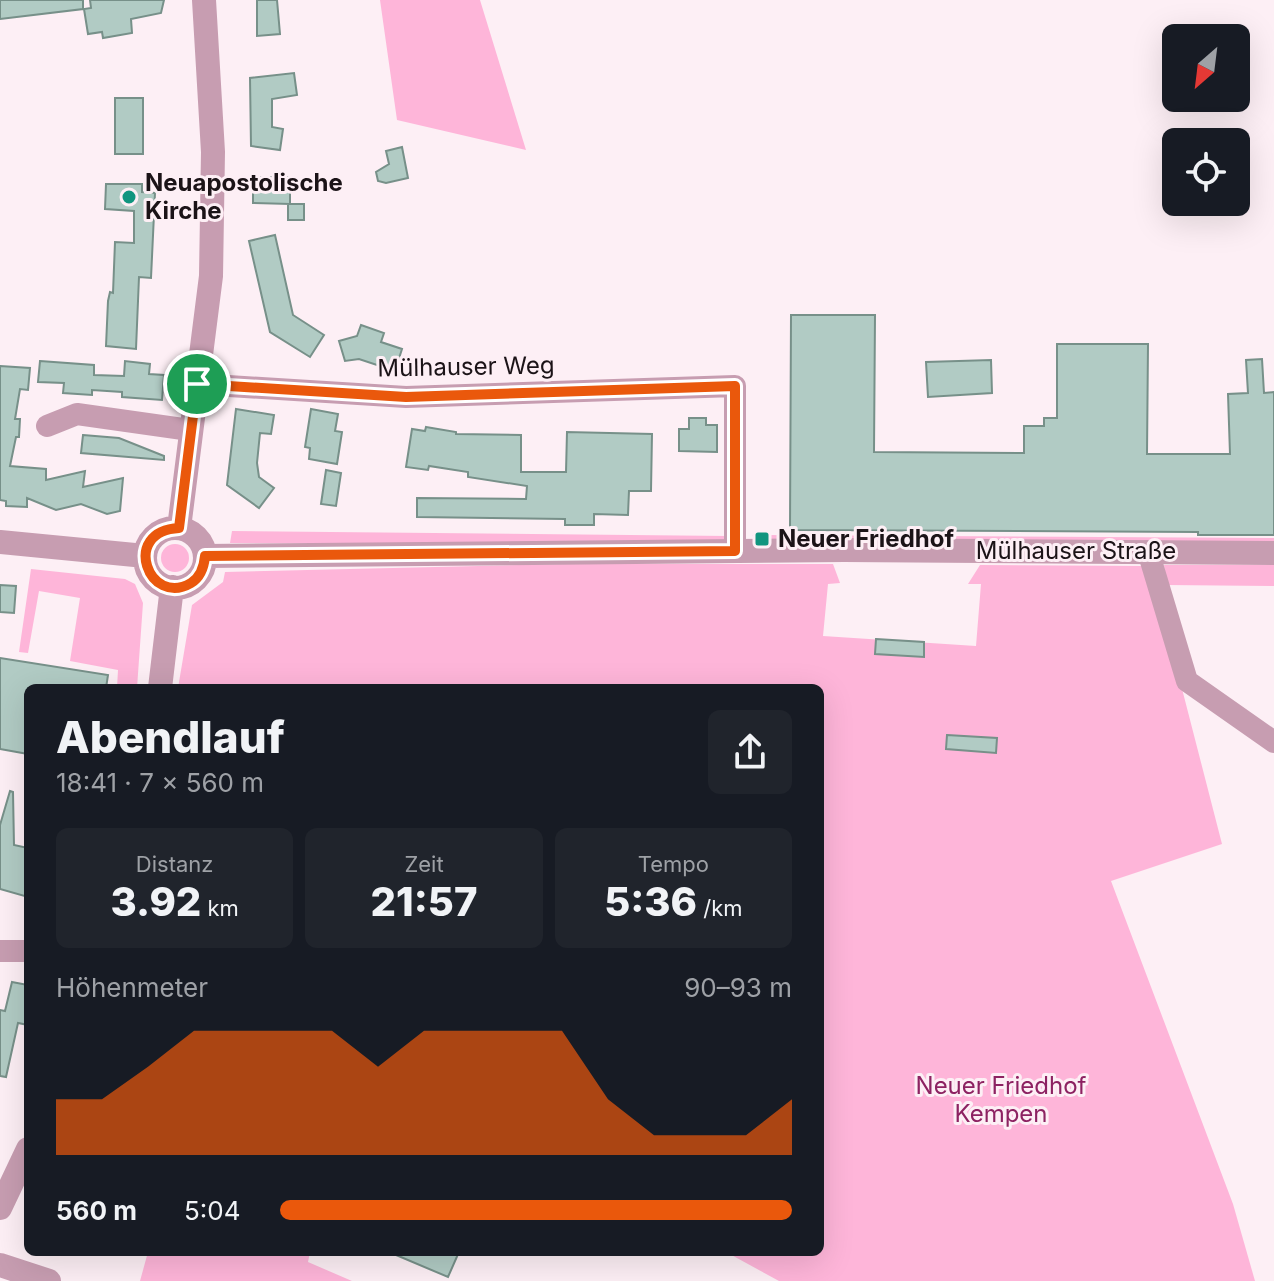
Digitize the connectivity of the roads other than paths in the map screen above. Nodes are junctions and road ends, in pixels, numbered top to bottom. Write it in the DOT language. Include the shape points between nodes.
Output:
graph roads {
  1 [pos="204,0"];
  2 [pos="197,384"];
  3 [pos="47,426"];
  4 [pos="190,430"];
  5 [pos="179,528"];
  6 [pos="0,542"];
  7 [pos="735,551"];
  8 [pos="1148,551"];
  9 [pos="1274,553"];
  10 [pos="145,556"];
  11 [pos="205,556"];
  12 [pos="172,587"];
  13 [pos="160,684"];
  14 [pos="1274,742"];
  15 [pos="0,951"];
  16 [pos="24,951"];
  17 [pos="24,1157"];
  18 [pos="0,1208"];
  19 [pos="0,1265"];
  20 [pos="49,1281"];
  1 -- 2 [label="street" via="213,152 211,276"];
  2 -- 4 [label="street"];
  2 -- 7 [label="street, Mülhauser Weg" via="406,397 735,386"];
  3 -- 4 [label="street" via="77,414"];
  4 -- 5 [label="street"];
  5 -- 10 [label="street" via="160,532"];
  5 -- 11 [label="street" via="197,538"];
  6 -- 10 [label="street"];
  7 -- 8 [label="street, Mülhauser Straße"];
  7 -- 11 [label="street, Mülhauser Straße"];
  8 -- 9 [label="street, Mülhauser Straße"];
  8 -- 14 [label="street" via="1187,681"];
  10 -- 12 [label="street" via="149,573"];
  11 -- 12 [label="street" via="195,579"];
  12 -- 13 [label="street"];
  15 -- 16 [label="street"];
  17 -- 18 [label="street"];
  19 -- 20 [label="street"];
}
